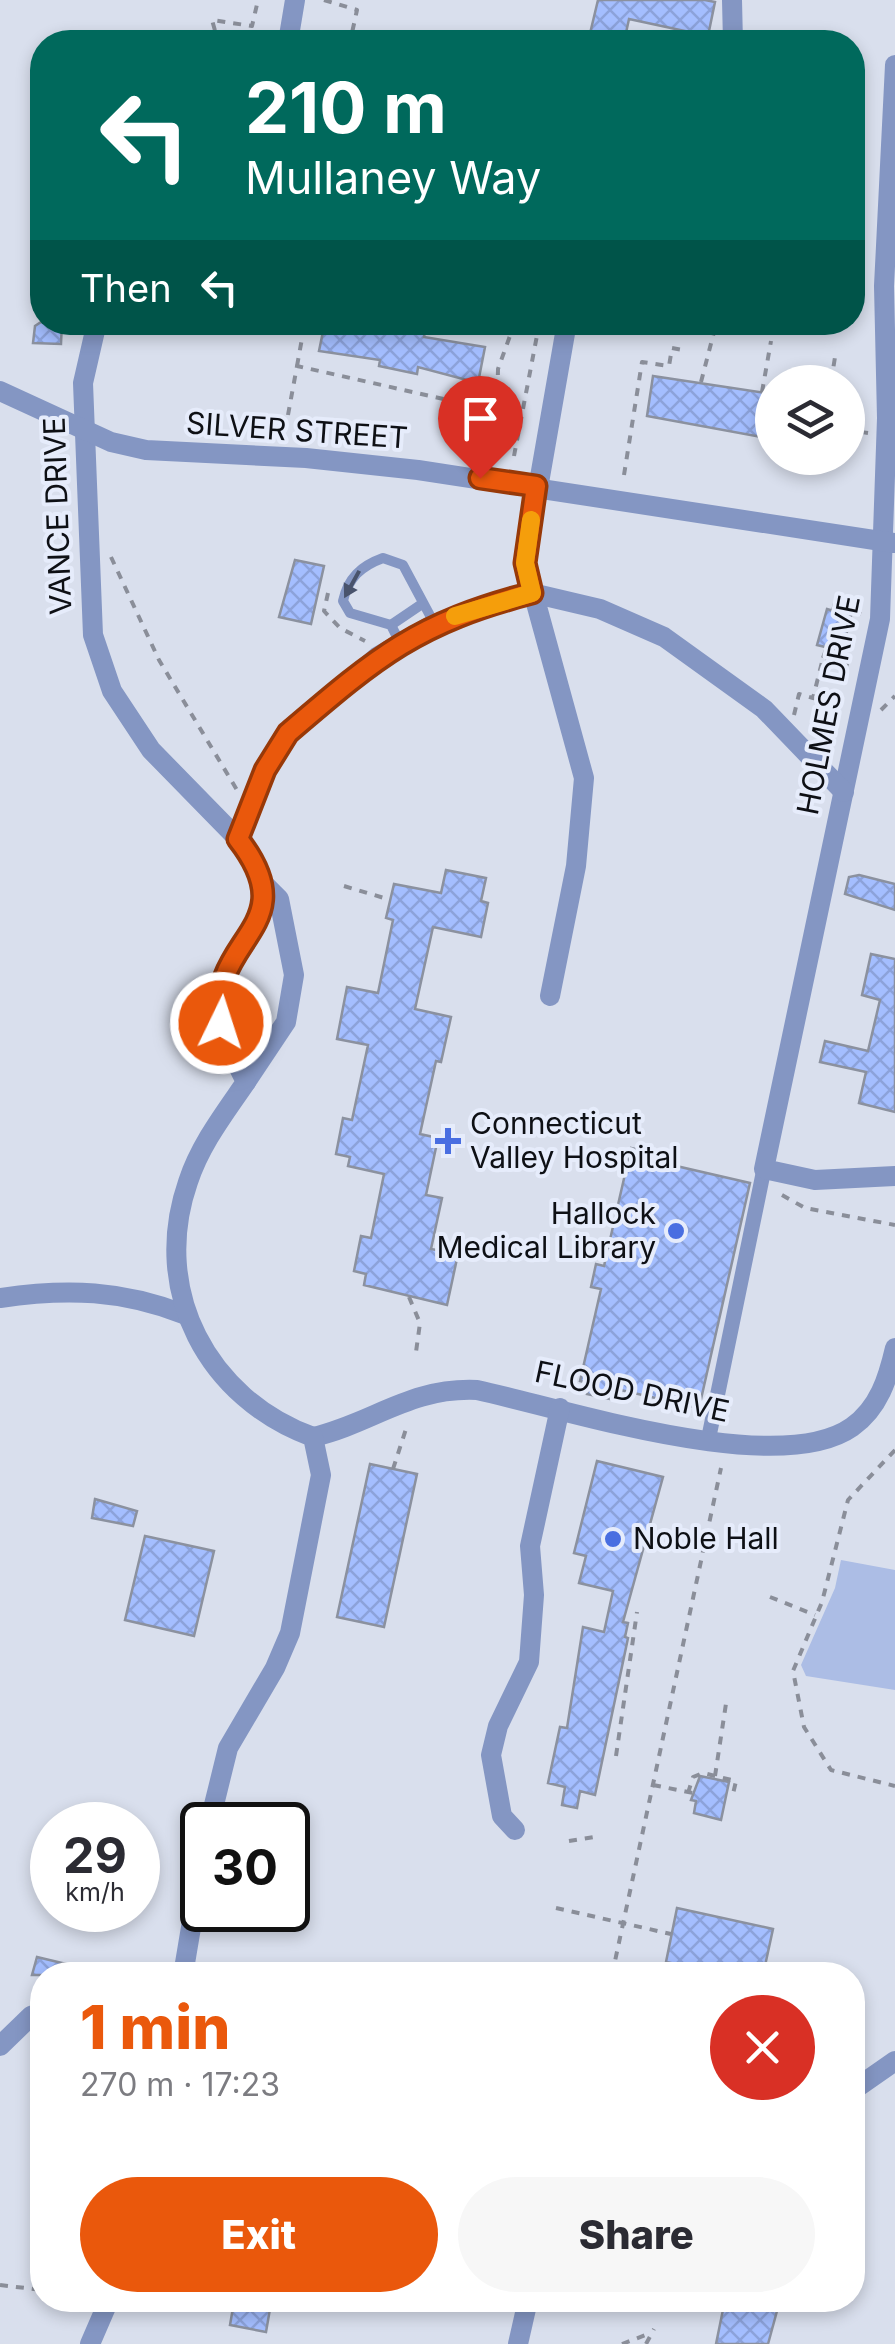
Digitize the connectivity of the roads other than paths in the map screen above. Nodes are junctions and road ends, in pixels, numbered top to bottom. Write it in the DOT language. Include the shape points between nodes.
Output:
graph roads {
  1 [pos="295,0"];
  2 [pos="732,0"];
  3 [pos="290,30"];
  4 [pos="733,30"];
  5 [pos="895,66"];
  6 [pos="94,335"];
  7 [pos="564,335"];
  8 [pos="889,351"];
  9 [pos="0,391"];
  10 [pos="86,432"];
  11 [pos="536,486"];
  12 [pos="889,543"];
  13 [pos="532,593"];
  14 [pos="422,604"];
  15 [pos="434,624"];
  16 [pos="396,634"];
  17 [pos="844,792"];
  18 [pos="238,839"];
  19 [pos="264,884"];
  20 [pos="550,996"];
  21 [pos="246,1082"];
  22 [pos="895,1176"];
  23 [pos="763,1177"];
  24 [pos="0,1298"];
  25 [pos="186,1315"];
  26 [pos="895,1348"];
  27 [pos="888,1393"];
  28 [pos="560,1408"];
  29 [pos="313,1437"];
  30 [pos="708,1441"];
  31 [pos="215,1802"];
  32 [pos="515,1830"];
  33 [pos="190,1932"];
  34 [pos="185,1962"];
  35 [pos="30,2017"];
  36 [pos="0,2046"];
  37 [pos="895,2062"];
  38 [pos="865,2083"];
  39 [pos="104,2312"];
  40 [pos="525,2312"];
  41 [pos="90,2344"];
  42 [pos="518,2344"];
  1 -- 3 [label="street"];
  2 -- 4 [label="street"];
  5 -- 8 [label="street, HOLMES DRIVE"];
  6 -- 10 [label="street, VANCE DRIVE" via="84,382"];
  7 -- 11 [label="street"];
  8 -- 12 [label="street, HOLMES DRIVE"];
  9 -- 10 [label="street, SILVER STREET"];
  10 -- 11 [label="street, SILVER STREET" via="146,450 306,458"];
  10 -- 18 [label="street, VANCE DRIVE" via="91,620 112,691 151,750"];
  11 -- 12 [label="street, SILVER STREET"];
  11 -- 13 [label="street" via="525,563"];
  12 -- 17 [label="street, HOLMES DRIVE"];
  13 -- 15 [label="street"];
  13 -- 17 [label="street" via="600,610 664,637 787,723"];
  13 -- 20 [label="street" via="584,778 584,818"];
  14 -- 15 [label="lane"];
  14 -- 16 [label="lane"];
  14 -- 16 [label="lane, one-way" via="395,560 364,565 343,602"];
  15 -- 16 [label="street"];
  16 -- 18 [label="street" via="288,733 265,770"];
  17 -- 23 [label="street, HOLMES DRIVE"];
  18 -- 19 [label="street, VANCE DRIVE"];
  19 -- 21 [label="street" via="260,919 230,960 218,996 225,1038"];
  19 -- 21 [label="street, VANCE DRIVE" via="286,920 294,986 286,1022"];
  21 -- 25 [label="street, VANCE DRIVE" via="187,1183 178,1227"];
  22 -- 23 [label="street"];
  23 -- 30 [label="street"];
  24 -- 25 [label="street" via="92,1292 142,1298"];
  25 -- 29 [label="street" via="244,1401 275,1423"];
  26 -- 27 [label="street, FLOOD DRIVE"];
  27 -- 30 [label="street, FLOOD DRIVE" via="850,1429 812,1444 768,1449"];
  28 -- 29 [label="street, FLOOD DRIVE" via="444,1389"];
  28 -- 30 [label="street, FLOOD DRIVE"];
  28 -- 32 [label="street" via="530,1546 529,1662 491,1755 502,1816"];
  29 -- 31 [label="street" via="321,1476 290,1633 228,1748"];
  33 -- 34 [label="street"];
  35 -- 36 [label="street"];
  37 -- 38 [label="street"];
  39 -- 41 [label="street"];
  40 -- 42 [label="street"];
}
